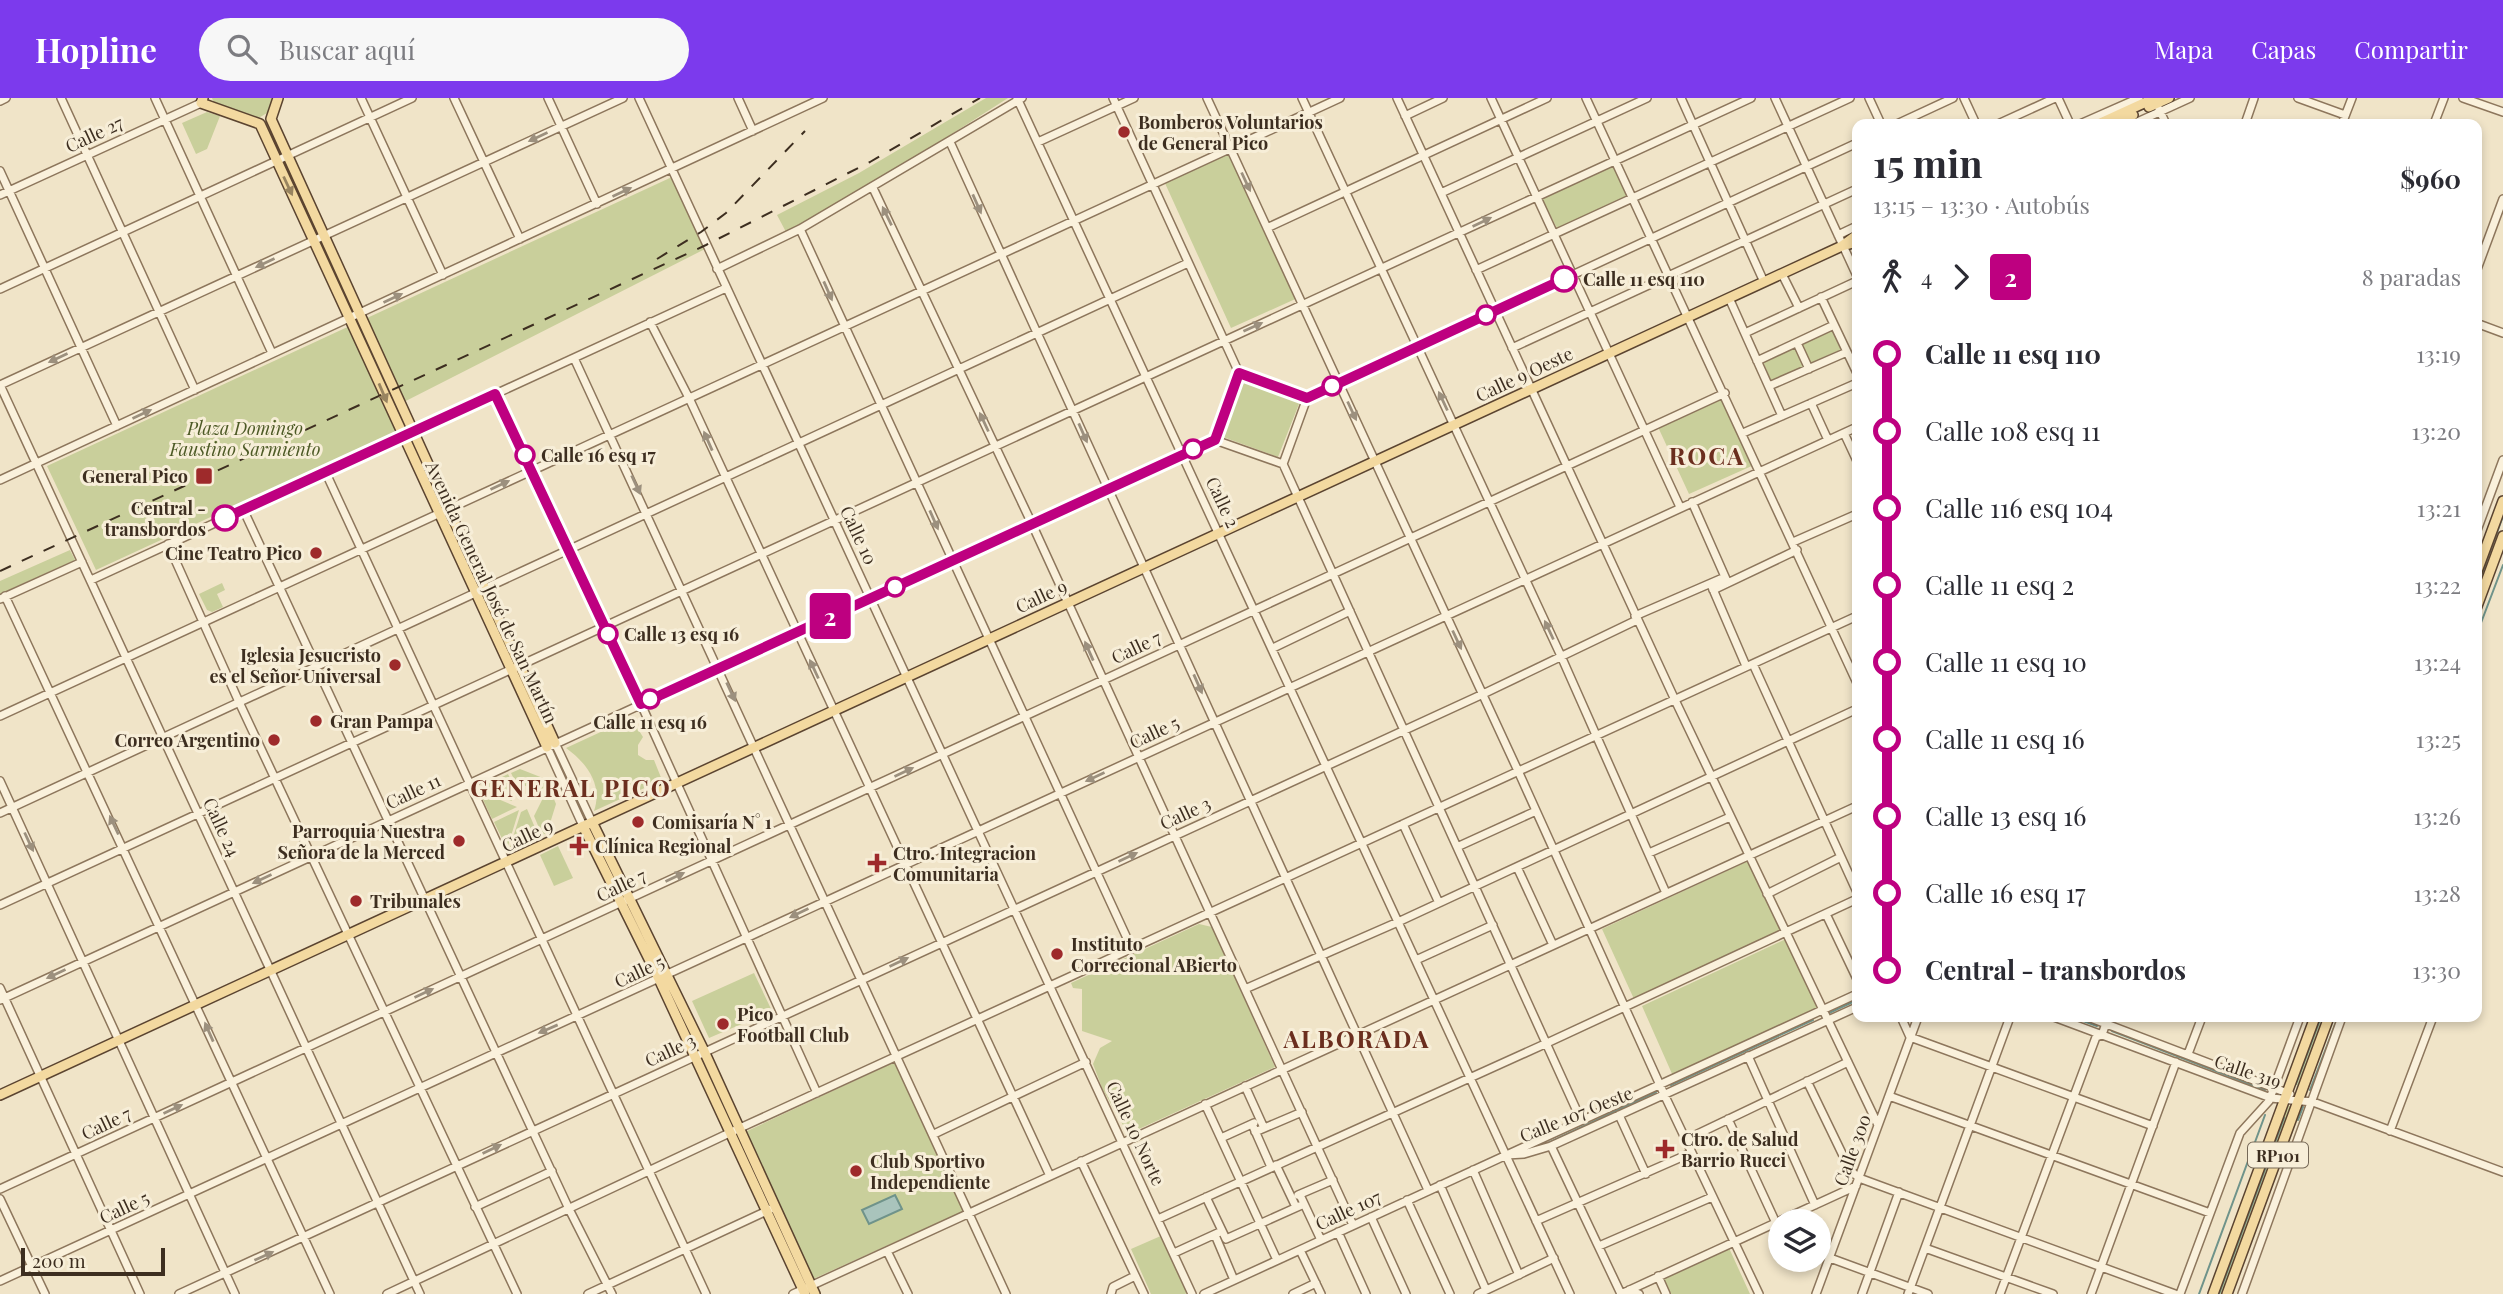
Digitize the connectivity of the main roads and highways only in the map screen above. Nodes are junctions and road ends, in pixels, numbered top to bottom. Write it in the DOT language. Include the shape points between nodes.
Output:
graph roads {
  1 [pos="278,98"];
  2 [pos="2169,98"];
  3 [pos="202,100"];
  4 [pos="2156,102"];
  5 [pos="271,119"];
  6 [pos="2111,119"];
  7 [pos="2122,119"];
  8 [pos="260,124"];
  9 [pos="1852,239"];
  10 [pos="1852,243"];
  11 [pos="1842,246"];
  12 [pos="2503,500"];
  13 [pos="1219,532"];
  14 [pos="2503,536"];
  15 [pos="2482,558"];
  16 [pos="2482,593"];
  17 [pos="588,824"];
  18 [pos="663,977"];
  19 [pos="2313,1022"];
  20 [pos="2327,1022"];
  21 [pos="0,1095"];
  22 [pos="771,1209"];
  23 [pos="809,1291"];
  24 [pos="2213,1294"];
  25 [pos="2227,1294"];
  1 -- 5 [label="main road"];
  2 -- 4 [label="main road"];
  3 -- 8 [label="main road"];
  4 -- 6 [label="main road"];
  4 -- 7 [label="main road"];
  5 -- 8 [label="main road"];
  8 -- 5 [label="main road, Avenida General José de San Martín, one-way" via="511,672 551,745 520,664"];
  9 -- 11 [label="main road, Calle 9 Oeste"];
  10 -- 11 [label="main road, Calle 9 Oeste"];
  11 -- 13 [label="main road, Calle 9 Oeste"];
  12 -- 15 [label="main road"];
  13 -- 17 [label="main road, Calle 9"];
  14 -- 16 [label="main road"];
  17 -- 18 [label="main road, Avenida General José de San Martín"];
  17 -- 21 [label="main road, Calle 9"];
  18 -- 22 [label="main road, Avenida General José de San Martín" via="695,1055"];
  18 -- 22 [label="main road, Avenida General José de San Martín" via="740,1128"];
  19 -- 24 [label="main road, RP101"];
  20 -- 25 [label="main road, RP101"];
  22 -- 23 [label="main road"];
}
